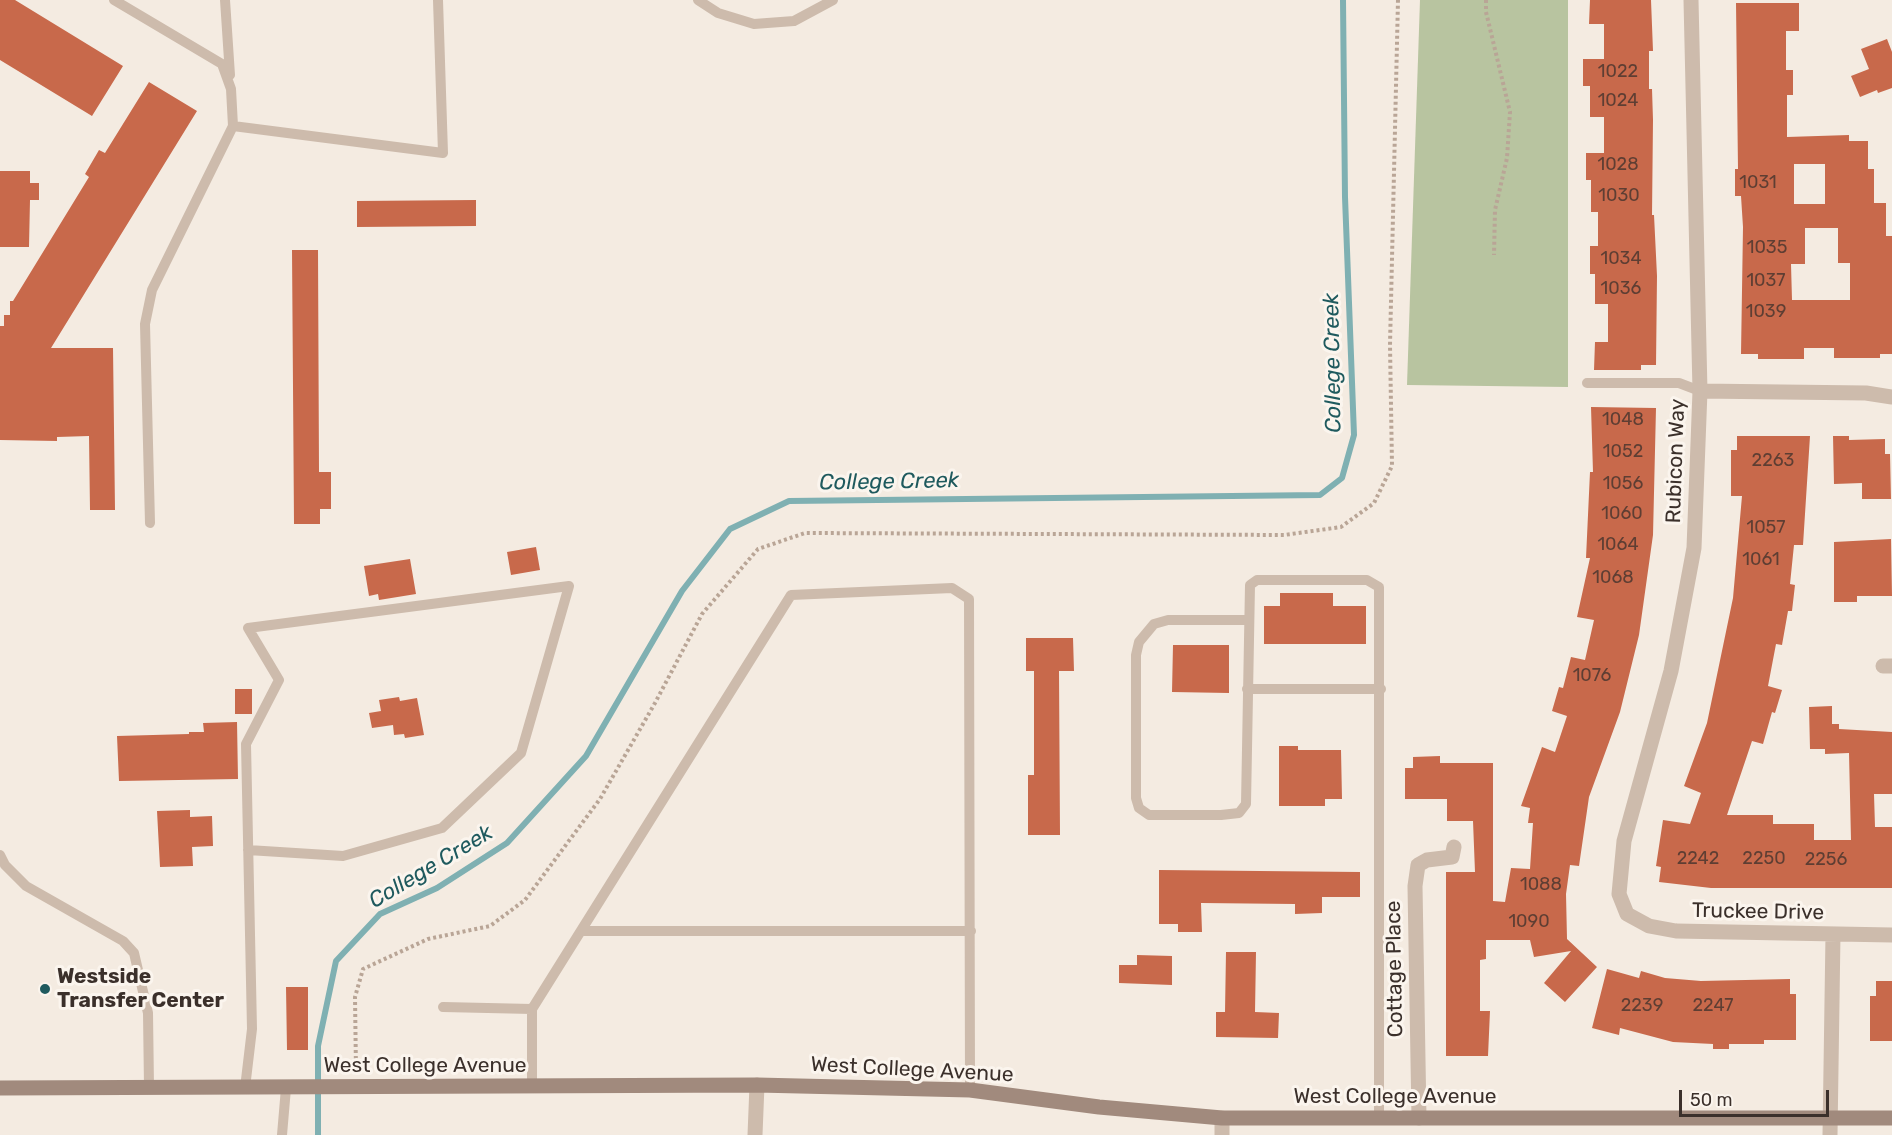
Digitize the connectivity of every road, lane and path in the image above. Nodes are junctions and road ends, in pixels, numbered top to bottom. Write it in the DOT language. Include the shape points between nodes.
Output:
graph roads {
  1 [pos="114,0"];
  2 [pos="225,0"];
  3 [pos="438,0"];
  4 [pos="698,0"];
  5 [pos="833,0"];
  6 [pos="1398,0"];
  7 [pos="1486,0"];
  8 [pos="1690,0"];
  9 [pos="231,89"];
  10 [pos="233,126"];
  11 [pos="1494,255"];
  12 [pos="1587,383"];
  13 [pos="1700,391"];
  14 [pos="1892,397"];
  15 [pos="150,523"];
  16 [pos="1248,620"];
  17 [pos="1247,689"];
  18 [pos="1381,689"];
  19 [pos="1454,848"];
  20 [pos="248,850"];
  21 [pos="0,855"];
  22 [pos="1627,914"];
  23 [pos="584,931"];
  24 [pos="971,931"];
  25 [pos="1833,934"];
  26 [pos="1892,935"];
  27 [pos="442,1007"];
  28 [pos="532,1009"];
  29 [pos="757,1085"];
  30 [pos="149,1087"];
  31 [pos="357,1087"];
  32 [pos="532,1087"];
  33 [pos="0,1088"];
  34 [pos="245,1088"];
  35 [pos="286,1088"];
  36 [pos="970,1090"];
  37 [pos="1830,1117"];
  38 [pos="1222,1118"];
  39 [pos="1379,1118"];
  40 [pos="1419,1118"];
  41 [pos="1892,1118"];
  42 [pos="282,1135"];
  43 [pos="755,1135"];
  44 [pos="1222,1135"];
  45 [pos="1830,1135"];
  1 -- 9 [label="lane" via="222,64"];
  2 -- 9 [label="lane"];
  3 -- 10 [label="lane" via="443,153"];
  4 -- 5 [label="lane" via="718,14 754,24 794,21"];
  6 -- 31 [label="path" via="1390,345 1392,466 1374,503 1341,527 1284,535 805,533 758,549 702,614 600,799 525,900 490,926 428,939 363,969 355,997"];
  7 -- 11 [label="path" via="1509,112 1507,158 1495,210"];
  8 -- 13 [label="street, Rubicon Way"];
  9 -- 10 [label="lane"];
  10 -- 15 [label="lane" via="152,290 145,324"];
  12 -- 13 [label="lane" via="1679,383"];
  13 -- 14 [label="street" via="1866,393"];
  13 -- 22 [label="street, Rubicon Way" via="1694,548 1671,670 1624,842 1619,894"];
  16 -- 17 [label="lane"];
  16 -- 17 [label="lane" via="1168,620 1154,624 1140,642 1136,667 1139,808 1149,815 1239,813 1246,804"];
  16 -- 18 [label="lane" via="1250,585 1257,580 1374,582 1379,587"];
  17 -- 18 [label="lane"];
  18 -- 39 [label="lane"];
  19 -- 40 [label="street, Cottage Place" via="1452,857 1418,865 1414,886"];
  20 -- 20 [label="lane" via="246,744 279,680 248,628 569,586 521,753 442,828 343,856"];
  20 -- 34 [label="lane" via="252,1029"];
  21 -- 30 [label="lane" via="26,886 123,941 134,953 148,1013"];
  22 -- 25 [label="street, Truckee Drive" via="1649,926 1676,931"];
  23 -- 24 [label="lane"];
  23 -- 24 [label="lane" via="791,595 952,588 969,599"];
  23 -- 28 [label="lane"];
  24 -- 36 [label="lane"];
  25 -- 26 [label="street, Truckee Drive"];
  25 -- 37 [label="street"];
  27 -- 28 [label="lane"];
  28 -- 32 [label="lane"];
  29 -- 32 [label="main road, West College Avenue"];
  29 -- 36 [label="main road, West College Avenue"];
  29 -- 43 [label="street"];
  30 -- 33 [label="main road, West College Avenue"];
  30 -- 34 [label="main road, West College Avenue"];
  31 -- 32 [label="main road, West College Avenue"];
  31 -- 35 [label="main road, West College Avenue"];
  34 -- 35 [label="main road, West College Avenue"];
  35 -- 42 [label="lane"];
  36 -- 38 [label="main road, West College Avenue"];
  37 -- 40 [label="main road, West College Avenue"];
  37 -- 41 [label="main road, West College Avenue"];
  37 -- 45 [label="street"];
  38 -- 39 [label="main road, West College Avenue"];
  38 -- 44 [label="street"];
  39 -- 40 [label="main road, West College Avenue"];
}
